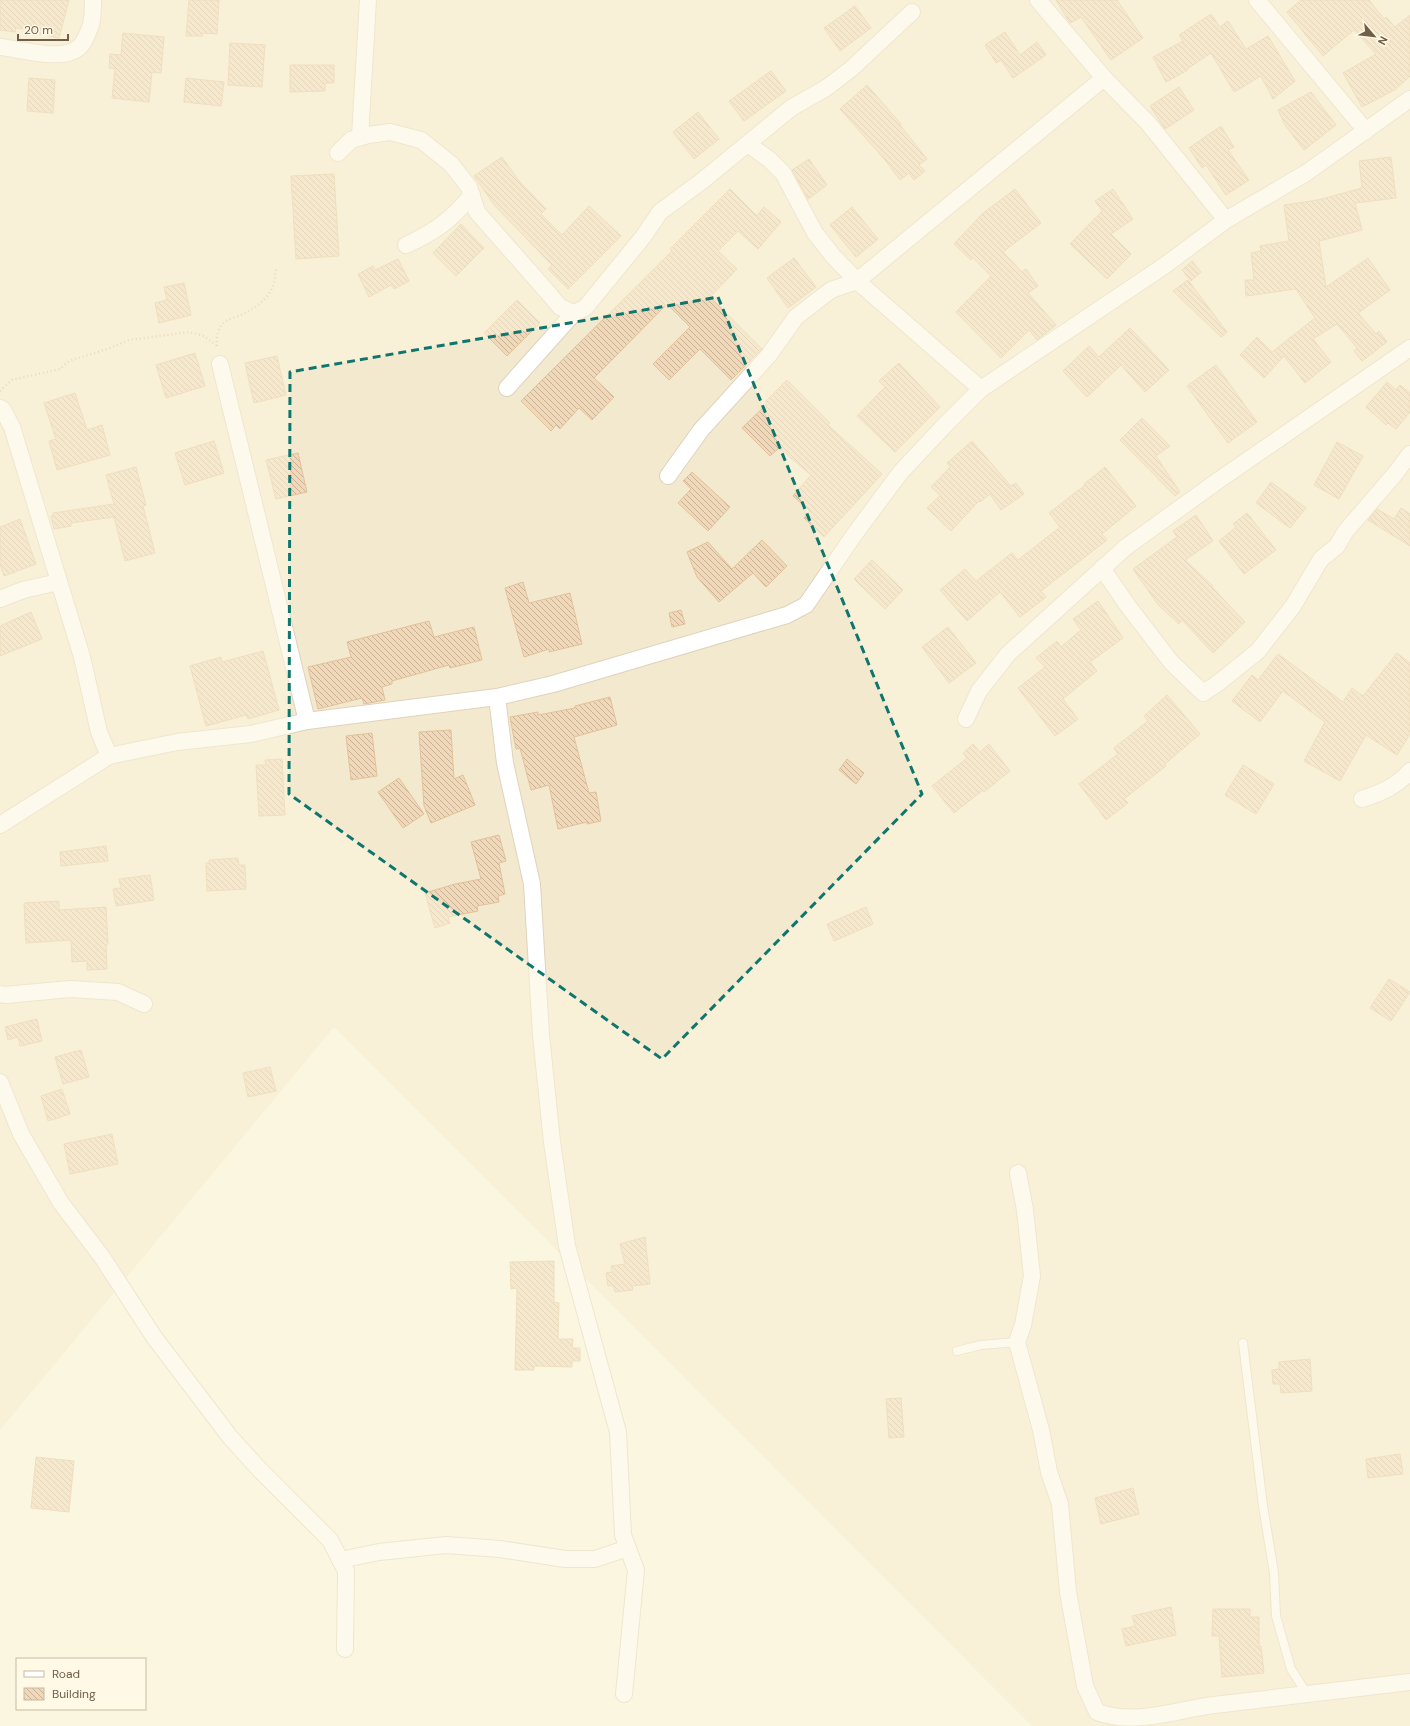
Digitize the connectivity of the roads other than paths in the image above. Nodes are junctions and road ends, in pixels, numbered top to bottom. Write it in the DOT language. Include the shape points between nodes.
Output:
graph roads {
  1 [pos="93,0"];
  2 [pos="368,0"];
  3 [pos="1038,0"];
  4 [pos="1257,0"];
  5 [pos="912,12"];
  6 [pos="0,47"];
  7 [pos="1104,78"];
  8 [pos="1410,100"];
  9 [pos="1366,131"];
  10 [pos="360,137"];
  11 [pos="748,144"];
  12 [pos="338,153"];
  13 [pos="472,195"];
  14 [pos="1226,220"];
  15 [pos="406,245"];
  16 [pos="857,281"];
  17 [pos="574,313"];
  18 [pos="1410,348"];
  19 [pos="220,364"];
  20 [pos="507,388"];
  21 [pos="982,390"];
  22 [pos="0,408"];
  23 [pos="1410,454"];
  24 [pos="668,476"];
  25 [pos="1102,568"];
  26 [pos="59,582"];
  27 [pos="0,599"];
  28 [pos="497,697"];
  29 [pos="966,719"];
  30 [pos="307,721"];
  31 [pos="109,756"];
  32 [pos="1410,771"];
  33 [pos="1362,799"];
  34 [pos="0,825"];
  35 [pos="0,994"];
  36 [pos="144,1004"];
  37 [pos="0,1082"];
  38 [pos="1018,1173"];
  39 [pos="1017,1342"];
  40 [pos="1243,1343"];
  41 [pos="957,1351"];
  42 [pos="628,1548"];
  43 [pos="340,1560"];
  44 [pos="345,1649"];
  45 [pos="1410,1682"];
  46 [pos="624,1694"];
  47 [pos="1307,1694"];
  1 -- 6 [label="street" via="91,24 78,49 56,55"];
  2 -- 10 [label="street"];
  3 -- 7 [label="street"];
  4 -- 9 [label="street"];
  5 -- 11 [label="street" via="851,69 826,88 791,108"];
  7 -- 14 [label="street" via="1148,123"];
  7 -- 16 [label="street"];
  8 -- 9 [label="street"];
  9 -- 14 [label="street" via="1306,173"];
  10 -- 12 [label="street" via="351,140"];
  10 -- 13 [label="street" via="390,132 421,140 451,164 469,187"];
  11 -- 16 [label="street" via="784,173 815,233"];
  11 -- 17 [label="street" via="660,212 601,290 585,308"];
  13 -- 15 [label="street" via="449,220 432,233"];
  13 -- 17 [label="street" via="477,212 560,307"];
  14 -- 21 [label="street" via="1164,266"];
  16 -- 21 [label="street"];
  16 -- 24 [label="street" via="831,290 796,317 769,355 701,430"];
  17 -- 20 [label="street"];
  18 -- 25 [label="street" via="1219,480 1126,547"];
  19 -- 30 [label="street"];
  21 -- 28 [label="street" via="900,473 806,605 787,614 553,684"];
  22 -- 26 [label="street" via="12,427"];
  23 -- 25 [label="street" via="1345,532 1337,546 1321,559 1292,606 1258,651 1203,693 1171,662"];
  25 -- 29 [label="street" via="1008,654 979,691"];
  26 -- 27 [label="street" via="23,590"];
  26 -- 31 [label="street" via="82,657 99,732"];
  28 -- 30 [label="street"];
  28 -- 42 [label="street" via="504,763 532,884 541,1035 552,1142 567,1246 618,1432 623,1535"];
  30 -- 31 [label="street" via="251,734 177,742"];
  31 -- 34 [label="street"];
  32 -- 33 [label="street" via="1386,791"];
  35 -- 36 [label="street" via="70,988 118,992"];
  37 -- 43 [label="street" via="21,1134 61,1203 102,1258 154,1337 230,1437 330,1540"];
  38 -- 39 [label="street" via="1032,1276 1023,1325"];
  39 -- 41 [label="lane" via="981,1345"];
  39 -- 47 [label="street" via="1041,1430 1049,1472 1060,1504 1068,1592 1085,1686 1097,1712 1110,1717 1140,1719 1211,1706"];
  40 -- 47 [label="lane" via="1274,1573 1276,1616 1291,1669"];
  42 -- 43 [label="street" via="595,1559 565,1559 500,1549 446,1545 378,1552"];
  42 -- 46 [label="street" via="636,1570"];
  43 -- 44 [label="street" via="346,1571"];
  45 -- 47 [label="street"];
}
